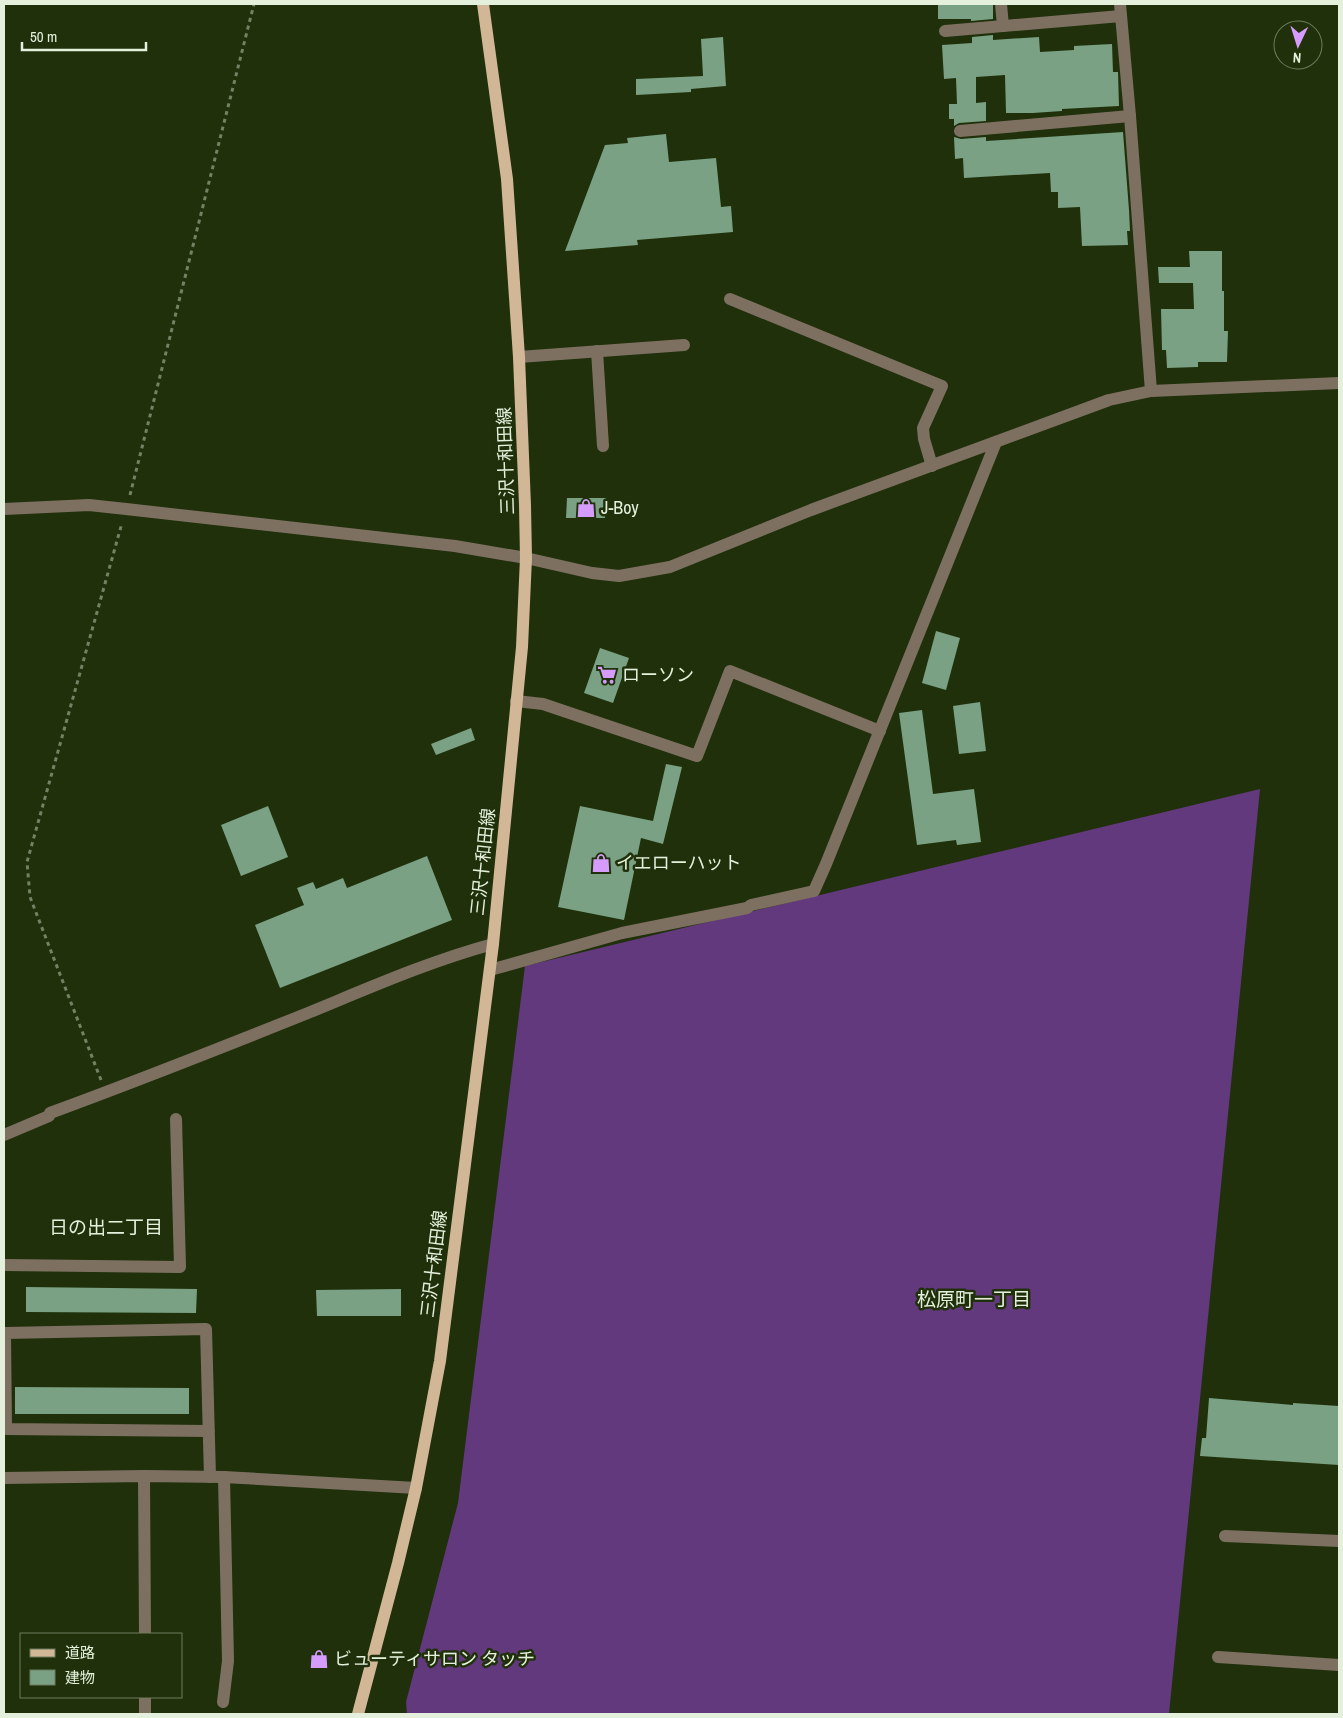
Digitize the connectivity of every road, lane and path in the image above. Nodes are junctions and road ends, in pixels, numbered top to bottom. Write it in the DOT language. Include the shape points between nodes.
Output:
graph roads {
  1 [pos="254,4"];
  2 [pos="483,4"];
  3 [pos="1001,4"];
  4 [pos="1120,10"];
  5 [pos="1004,26"];
  6 [pos="946,31"];
  7 [pos="1130,116"];
  8 [pos="960,131"];
  9 [pos="730,299"];
  10 [pos="684,345"];
  11 [pos="597,351"];
  12 [pos="519,357"];
  13 [pos="1339,383"];
  14 [pos="1151,391"];
  15 [pos="996,442"];
  16 [pos="603,446"];
  17 [pos="932,466"];
  18 [pos="4,509"];
  19 [pos="126,509"];
  20 [pos="526,558"];
  21 [pos="516,701"];
  22 [pos="880,731"];
  23 [pos="493,944"];
  24 [pos="490,970"];
  25 [pos="106,1092"];
  26 [pos="176,1119"];
  27 [pos="4,1135"];
  28 [pos="4,1266"];
  29 [pos="208,1431"];
  30 [pos="144,1476"];
  31 [pos="210,1477"];
  32 [pos="224,1477"];
  33 [pos="4,1478"];
  34 [pos="416,1488"];
  35 [pos="1225,1536"];
  36 [pos="1339,1541"];
  37 [pos="145,1633"];
  38 [pos="1218,1657"];
  39 [pos="1339,1665"];
  40 [pos="145,1698"];
  41 [pos="223,1702"];
  42 [pos="145,1713"];
  43 [pos="358,1714"];
  1 -- 19 [label="path"];
  2 -- 12 [label="main road, 三沢十和田線" via="507,179"];
  3 -- 5 [label="street"];
  4 -- 5 [label="street"];
  4 -- 7 [label="street"];
  5 -- 6 [label="street"];
  7 -- 8 [label="street"];
  7 -- 14 [label="street"];
  9 -- 17 [label="street" via="942,386 923,428"];
  10 -- 11 [label="street"];
  11 -- 12 [label="street"];
  11 -- 16 [label="street"];
  12 -- 20 [label="main road, 三沢十和田線"];
  13 -- 14 [label="street"];
  14 -- 15 [label="street" via="1110,400"];
  15 -- 17 [label="street"];
  15 -- 22 [label="street"];
  17 -- 20 [label="street" via="670,567 619,576"];
  18 -- 19 [label="street" via="89,505"];
  19 -- 20 [label="street" via="455,546"];
  19 -- 25 [label="path" via="28,862 30,897"];
  20 -- 21 [label="main road, 三沢十和田線"];
  21 -- 22 [label="street" via="543,704 697,756 730,671"];
  21 -- 23 [label="main road, 三沢十和田線"];
  22 -- 24 [label="street" via="814,891 622,933"];
  23 -- 24 [label="main road, 三沢十和田線"];
  23 -- 25 [label="street" via="464,952"];
  24 -- 34 [label="main road, 三沢十和田線" via="440,1362"];
  25 -- 27 [label="street"];
  26 -- 28 [label="street" via="180,1267"];
  29 -- 29 [label="street" via="206,1329 5,1333 6,1429"];
  29 -- 31 [label="street"];
  30 -- 31 [label="street"];
  30 -- 33 [label="street"];
  30 -- 37 [label="street"];
  31 -- 32 [label="street"];
  32 -- 34 [label="street"];
  32 -- 41 [label="street" via="228,1661"];
  34 -- 43 [label="main road, 三沢十和田線"];
  35 -- 36 [label="street"];
  38 -- 39 [label="street"];
  40 -- 42 [label="street"];
}
